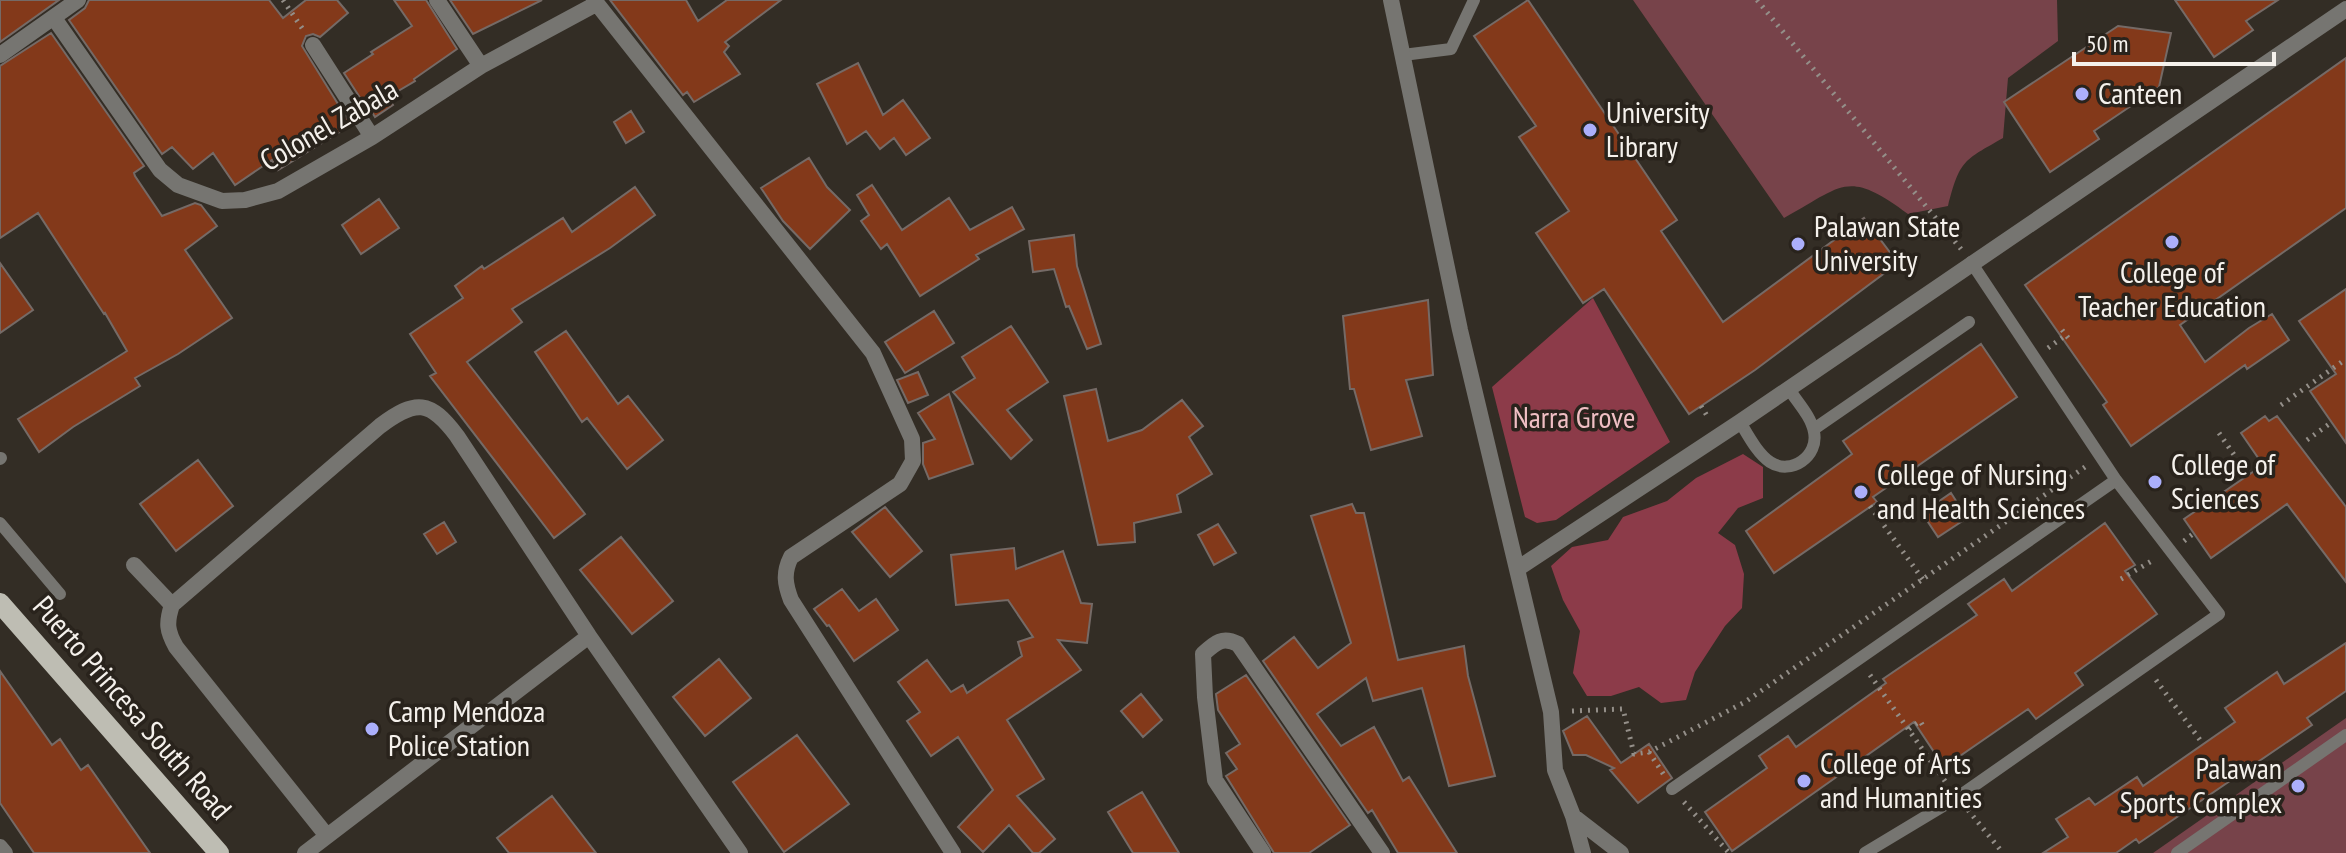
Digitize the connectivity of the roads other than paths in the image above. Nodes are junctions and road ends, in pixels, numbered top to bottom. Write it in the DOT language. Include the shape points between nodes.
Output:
graph roads {
  1 [pos="78,0"];
  2 [pos="437,0"];
  3 [pos="1391,0"];
  4 [pos="1474,0"];
  5 [pos="595,2"];
  6 [pos="2346,9"];
  7 [pos="54,18"];
  8 [pos="313,45"];
  9 [pos="0,55"];
  10 [pos="1403,55"];
  11 [pos="481,66"];
  12 [pos="372,137"];
  13 [pos="1971,262"];
  14 [pos="1969,322"];
  15 [pos="1789,389"];
  16 [pos="1740,422"];
  17 [pos="1814,429"];
  18 [pos="2116,480"];
  19 [pos="0,523"];
  20 [pos="134,565"];
  21 [pos="1517,569"];
  22 [pos="60,594"];
  23 [pos="0,603"];
  24 [pos="172,605"];
  25 [pos="589,636"];
  26 [pos="2346,735"];
  27 [pos="1672,789"];
  28 [pos="1573,816"];
  29 [pos="327,836"];
  30 [pos="0,847"];
  31 [pos="5,853"];
  32 [pos="219,853"];
  33 [pos="305,853"];
  34 [pos="740,853"];
  35 [pos="953,853"];
  36 [pos="1263,853"];
  37 [pos="1382,853"];
  38 [pos="1583,853"];
  39 [pos="1621,853"];
  40 [pos="1865,853"];
  41 [pos="2177,853"];
  1 -- 7 [label="street"];
  2 -- 11 [label="street"];
  3 -- 10 [label="street"];
  4 -- 10 [label="lane" via="1451,49"];
  5 -- 11 [label="street, Colonel Zabala"];
  5 -- 35 [label="street" via="873,353 912,439 913,461 900,484 791,557 785,585"];
  6 -- 13 [label="street"];
  7 -- 9 [label="street"];
  7 -- 12 [label="street, Colonel Zabala" via="160,170 199,194 222,201 278,191"];
  8 -- 12 [label="street"];
  10 -- 21 [label="street"];
  11 -- 12 [label="street, Colonel Zabala"];
  13 -- 15 [label="street"];
  13 -- 18 [label="lane"];
  14 -- 17 [label="lane"];
  15 -- 16 [label="street"];
  15 -- 17 [label="lane"];
  16 -- 17 [label="lane" via="1768,461 1785,467 1809,455"];
  16 -- 21 [label="street"];
  18 -- 27 [label="lane"];
  18 -- 40 [label="lane" via="2219,614 1958,797"];
  19 -- 22 [label="lane"];
  20 -- 24 [label="street"];
  21 -- 28 [label="street" via="1551,712 1555,770"];
  23 -- 32 [label="main road, Puerto Princesa South Road"];
  24 -- 25 [label="street" via="380,426 417,405 442,417 457,436"];
  24 -- 29 [label="street" via="168,633 176,647"];
  25 -- 29 [label="street"];
  25 -- 34 [label="street"];
  26 -- 41 [label="lane"];
  28 -- 38 [label="street"];
  28 -- 39 [label="street"];
  29 -- 33 [label="street"];
  30 -- 31 [label="street"];
  36 -- 37 [label="street" via="1215,780 1203,654 1223,640 1245,652"];
}
